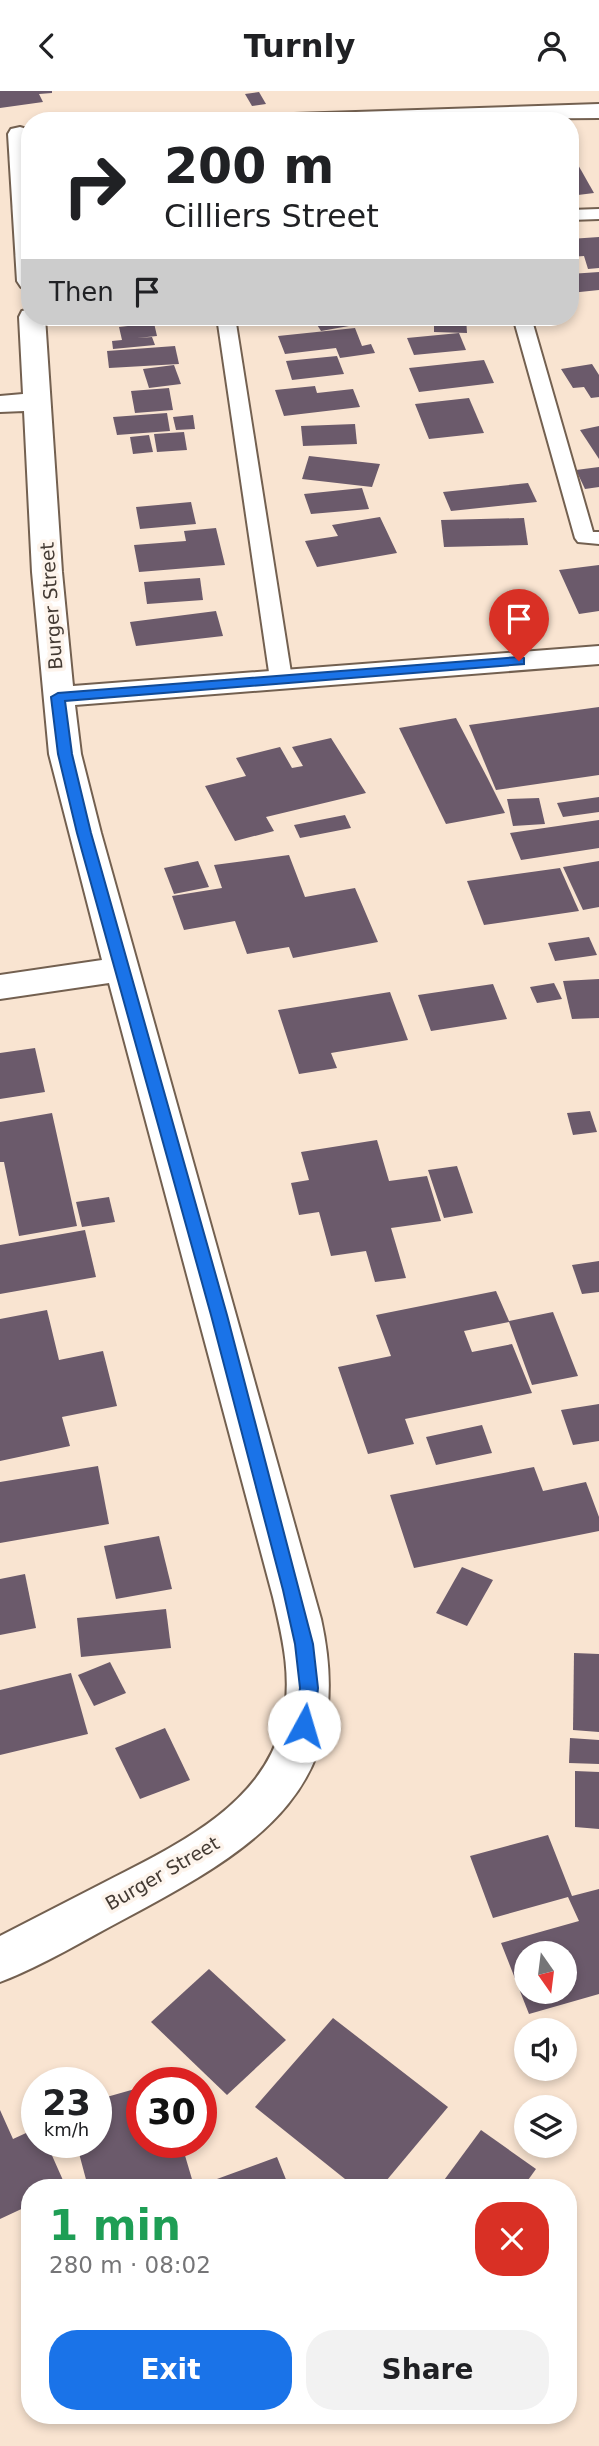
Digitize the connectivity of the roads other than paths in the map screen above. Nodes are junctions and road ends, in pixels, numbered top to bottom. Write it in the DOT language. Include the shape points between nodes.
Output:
graph roads {
  1 [pos="390,91"];
  2 [pos="599,110"];
  3 [pos="398,112"];
  4 [pos="532,112"];
  5 [pos="16,134"];
  6 [pos="21,186"];
  7 [pos="599,214"];
  8 [pos="579,215"];
  9 [pos="33,326"];
  10 [pos="227,326"];
  11 [pos="525,326"];
  12 [pos="38,402"];
  13 [pos="0,404"];
  14 [pos="599,538"];
  15 [pos="599,655"];
  16 [pos="281,679"];
  17 [pos="58,697"];
  18 [pos="122,968"];
  19 [pos="0,987"];
  20 [pos="0,1960"];
  1 -- 3 [label="street"];
  2 -- 4 [label="street"];
  5 -- 6 [label="street"];
  7 -- 8 [label="lane"];
  9 -- 12 [label="street, Burger Street"];
  10 -- 16 [label="lane"];
  11 -- 14 [label="lane" via="585,538"];
  12 -- 13 [label="street"];
  12 -- 17 [label="street, Burger Street"];
  15 -- 16 [label="street"];
  16 -- 17 [label="street"];
  17 -- 18 [label="street, Burger Street" via="65,754"];
  18 -- 19 [label="street"];
  18 -- 20 [label="street, Burger Street" via="292,1590 309,1688 304,1726 281,1779 256,1811 219,1842 172,1871"];
}
